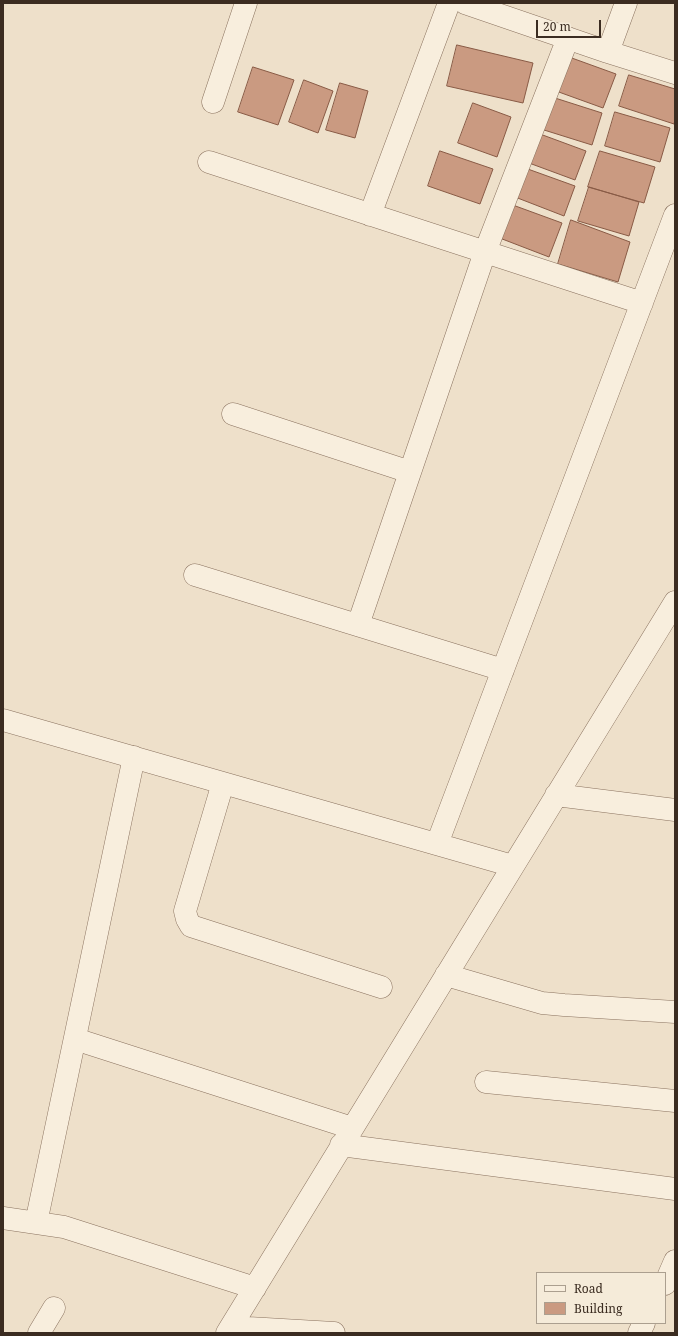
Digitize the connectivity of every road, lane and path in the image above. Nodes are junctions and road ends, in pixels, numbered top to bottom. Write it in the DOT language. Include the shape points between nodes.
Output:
graph roads {
  1 [pos="246,3"];
  2 [pos="449,3"];
  3 [pos="465,3"];
  4 [pos="626,3"];
  5 [pos="568,38"];
  6 [pos="608,52"];
  7 [pos="675,73"];
  8 [pos="213,102"];
  9 [pos="209,162"];
  10 [pos="370,215"];
  11 [pos="675,215"];
  12 [pos="485,252"];
  13 [pos="667,260"];
  14 [pos="642,303"];
  15 [pos="233,414"];
  16 [pos="410,472"];
  17 [pos="195,575"];
  18 [pos="675,602"];
  19 [pos="358,625"];
  20 [pos="503,670"];
  21 [pos="3,720"];
  22 [pos="134,757"];
  23 [pos="223,783"];
  24 [pos="556,795"];
  25 [pos="675,810"];
  26 [pos="437,844"];
  27 [pos="513,866"];
  28 [pos="446,975"];
  29 [pos="381,987"];
  30 [pos="675,1012"];
  31 [pos="75,1039"];
  32 [pos="486,1082"];
  33 [pos="675,1101"];
  34 [pos="347,1137"];
  35 [pos="675,1188"];
  36 [pos="3,1218"];
  37 [pos="36,1223"];
  38 [pos="675,1261"];
  39 [pos="666,1282"];
  40 [pos="255,1288"];
  41 [pos="54,1308"];
  42 [pos="644,1324"];
  43 [pos="229,1330"];
  44 [pos="39,1333"];
  45 [pos="334,1333"];
  46 [pos="639,1333"];
  1 -- 8 [label="street"];
  2 -- 10 [label="street"];
  3 -- 5 [label="street"];
  4 -- 6 [label="street"];
  5 -- 6 [label="street"];
  5 -- 12 [label="street"];
  6 -- 7 [label="street"];
  9 -- 10 [label="street"];
  10 -- 12 [label="street"];
  11 -- 13 [label="street"];
  12 -- 14 [label="street"];
  12 -- 16 [label="street"];
  13 -- 14 [label="street"];
  14 -- 20 [label="street"];
  15 -- 16 [label="street"];
  16 -- 19 [label="street"];
  17 -- 19 [label="street"];
  18 -- 24 [label="street"];
  19 -- 20 [label="street"];
  20 -- 26 [label="street"];
  21 -- 22 [label="street"];
  22 -- 23 [label="street"];
  22 -- 31 [label="street"];
  23 -- 26 [label="street"];
  23 -- 29 [label="street" via="185,911 191,926"];
  24 -- 25 [label="street"];
  24 -- 27 [label="street"];
  26 -- 27 [label="street"];
  27 -- 28 [label="street"];
  28 -- 30 [label="street" via="542,1003"];
  28 -- 34 [label="street"];
  31 -- 34 [label="street"];
  31 -- 37 [label="street"];
  32 -- 33 [label="street"];
  34 -- 35 [label="street"];
  34 -- 40 [label="street"];
  36 -- 37 [label="street"];
  37 -- 40 [label="street" via="64,1227"];
  38 -- 39 [label="street"];
  40 -- 43 [label="street"];
  41 -- 44 [label="street"];
  42 -- 46 [label="street"];
  43 -- 45 [label="street"];
}
